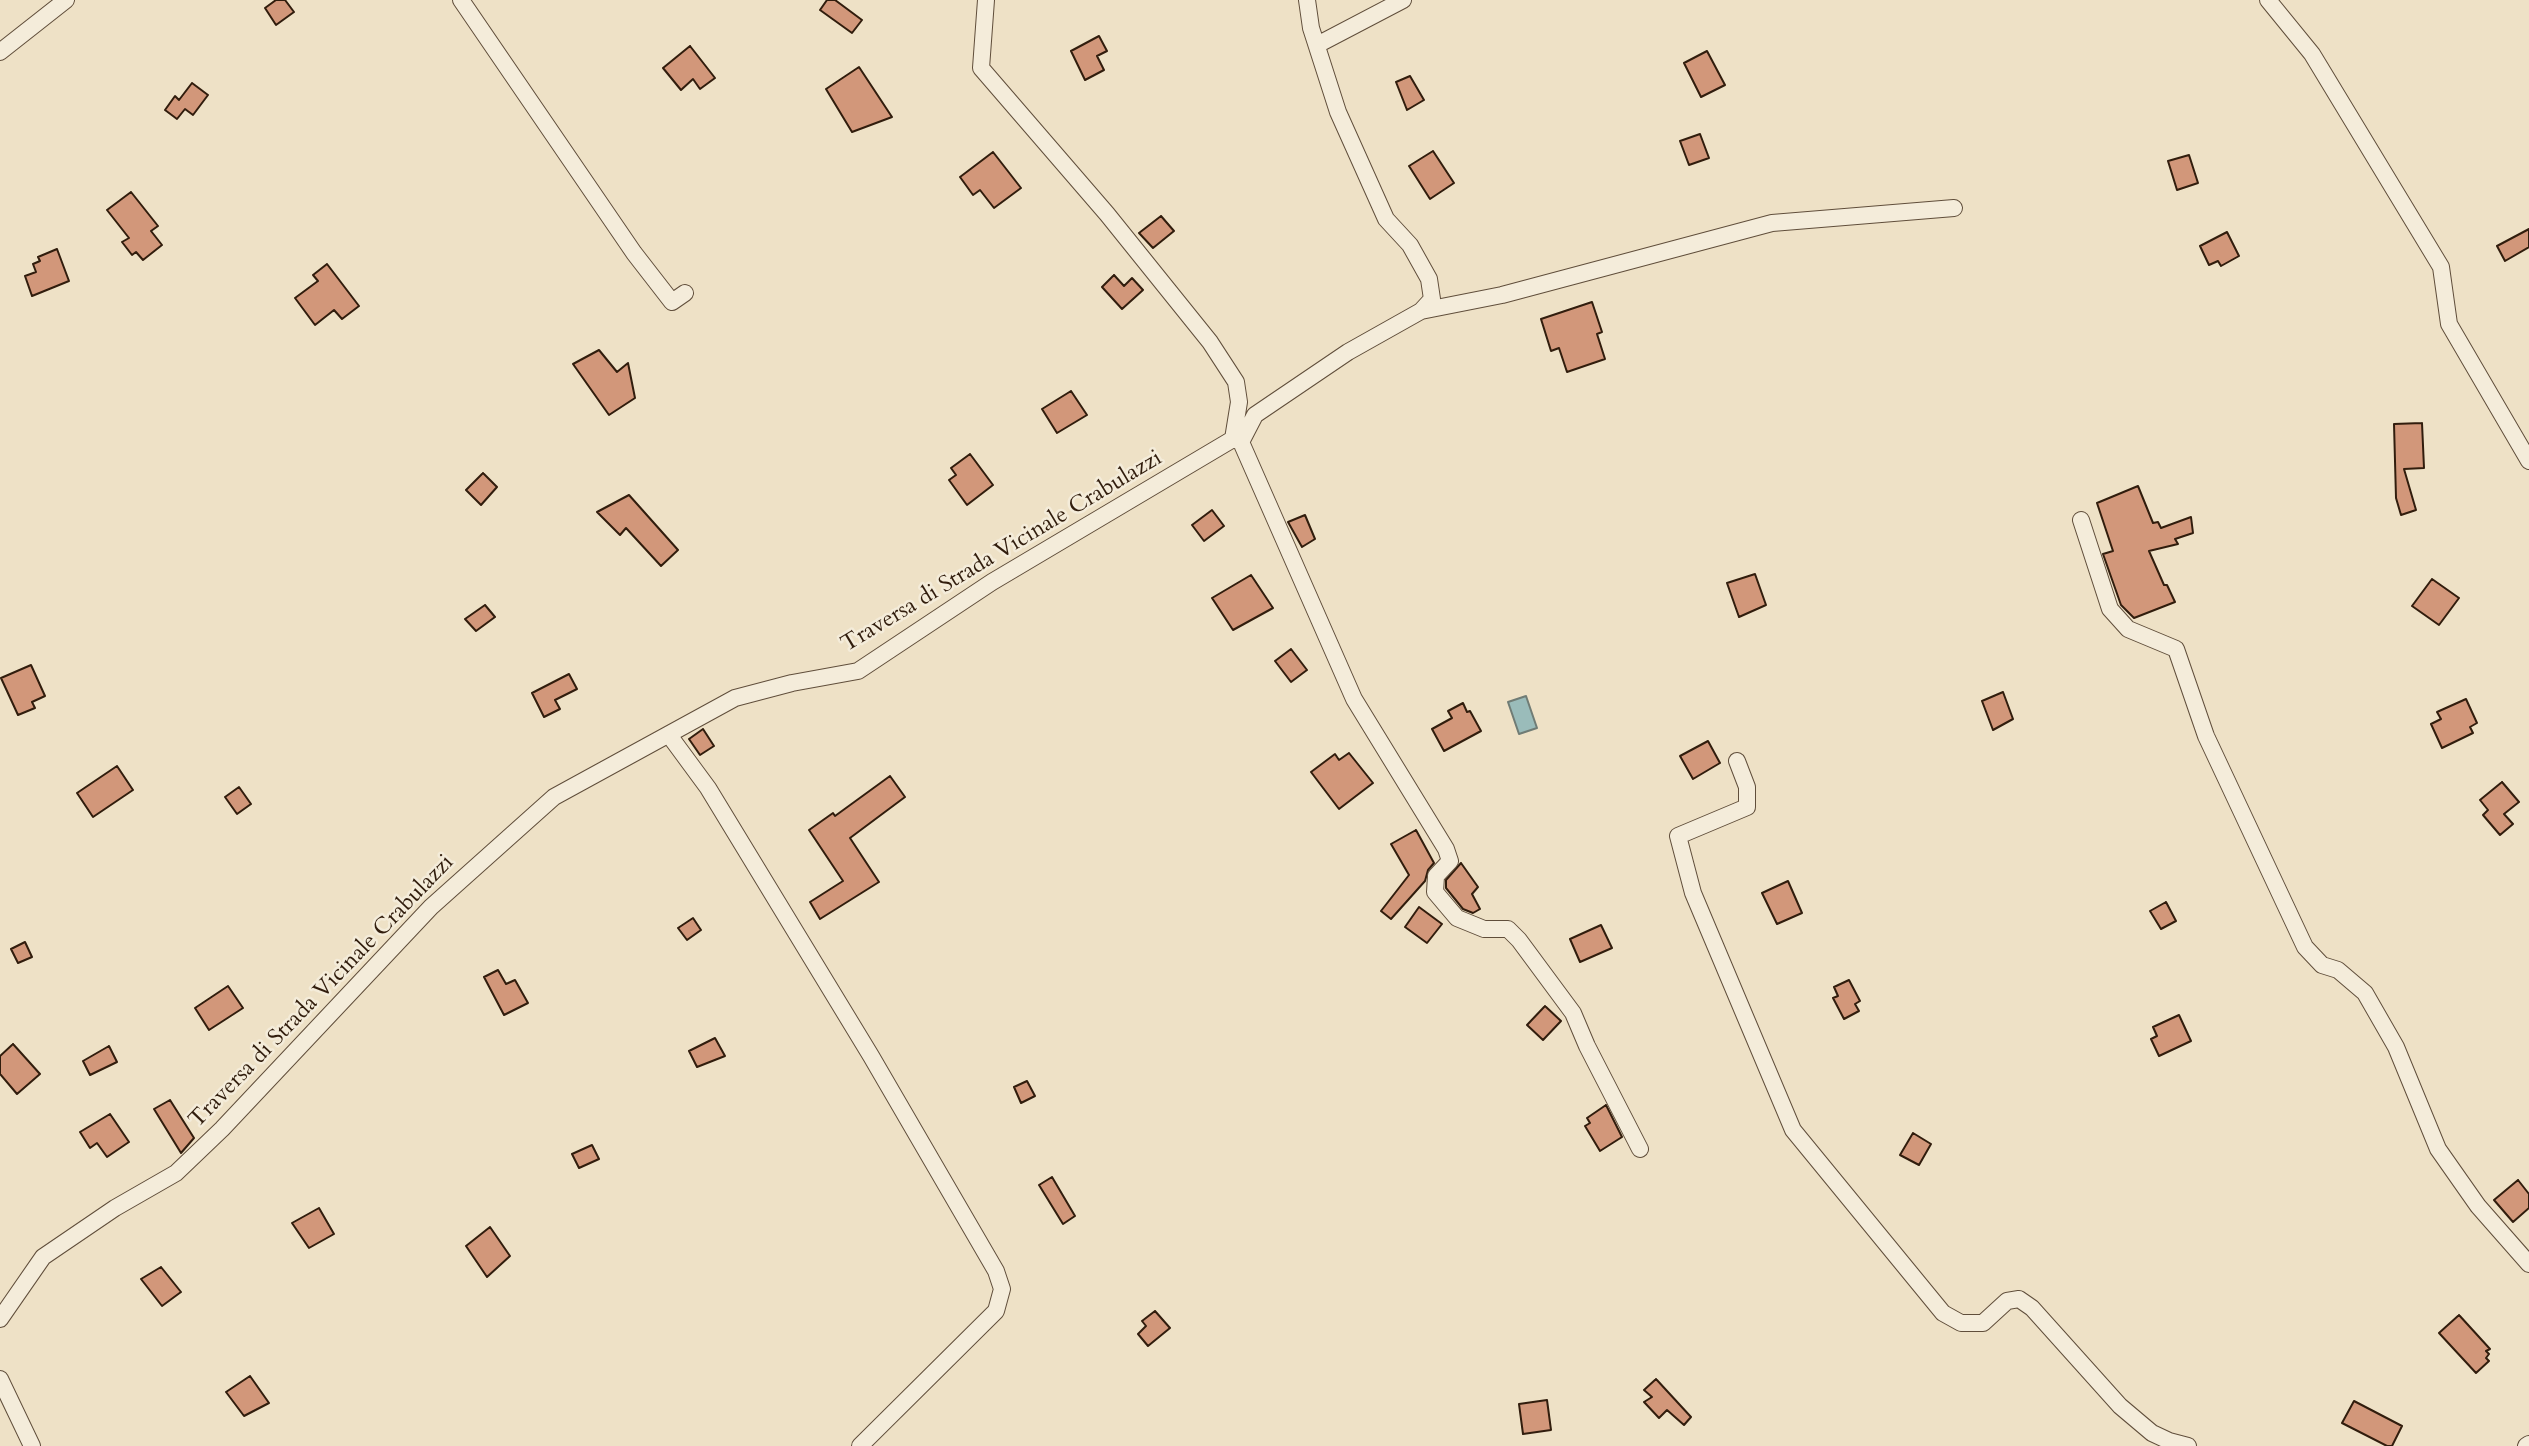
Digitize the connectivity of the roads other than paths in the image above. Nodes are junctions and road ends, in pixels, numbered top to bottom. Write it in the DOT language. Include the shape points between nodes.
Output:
graph roads {
  1 [pos="66,0"];
  2 [pos="461,0"];
  3 [pos="986,0"];
  4 [pos="1307,0"];
  5 [pos="1403,0"];
  6 [pos="2268,0"];
  7 [pos="1317,46"];
  8 [pos="0,52"];
  9 [pos="1954,208"];
  10 [pos="685,293"];
  11 [pos="1421,311"];
  12 [pos="1237,441"];
  13 [pos="2529,461"];
  14 [pos="2081,520"];
  15 [pos="669,735"];
  16 [pos="1737,761"];
  17 [pos="1640,1149"];
  18 [pos="2529,1264"];
  19 [pos="0,1319"];
  20 [pos="0,1379"];
  21 [pos="32,1446"];
  22 [pos="860,1446"];
  23 [pos="2188,1446"];
  1 -- 8 [label="street"];
  2 -- 10 [label="street" via="634,253 672,302"];
  3 -- 12 [label="street" via="981,68 1210,342 1236,382"];
  4 -- 7 [label="street"];
  5 -- 7 [label="street"];
  6 -- 13 [label="street" via="2312,54 2441,267 2449,324"];
  7 -- 11 [label="street" via="1338,112 1387,219 1410,245 1429,279 1433,299"];
  9 -- 11 [label="street" via="1772,223 1502,295"];
  11 -- 12 [label="street" via="1348,352 1255,415"];
  12 -- 15 [label="street, Traversa di Strada Vicinale Crabulazzi" via="992,582 858,671 735,698"];
  12 -- 17 [label="street" via="1354,699 1446,849 1450,861 1436,876 1435,892 1457,918 1484,929 1508,929 1519,940 1573,1013"];
  14 -- 18 [label="street" via="2110,609 2128,629 2176,649 2206,736 2305,947 2322,965 2339,971 2365,993 2396,1047 2438,1149 2478,1206"];
  15 -- 19 [label="street, Traversa di Strada Vicinale Crabulazzi" via="554,797 431,907 176,1173 43,1256"];
  15 -- 22 [label="street" via="708,788 871,1056 996,1270 1002,1289 996,1311"];
  16 -- 23 [label="street" via="1747,787 1746,807 1678,836 1693,893 1793,1130 1943,1313 1961,1323 1983,1323 2007,1301 2019,1299 2120,1406 2152,1433"];
  20 -- 21 [label="street"];
}
